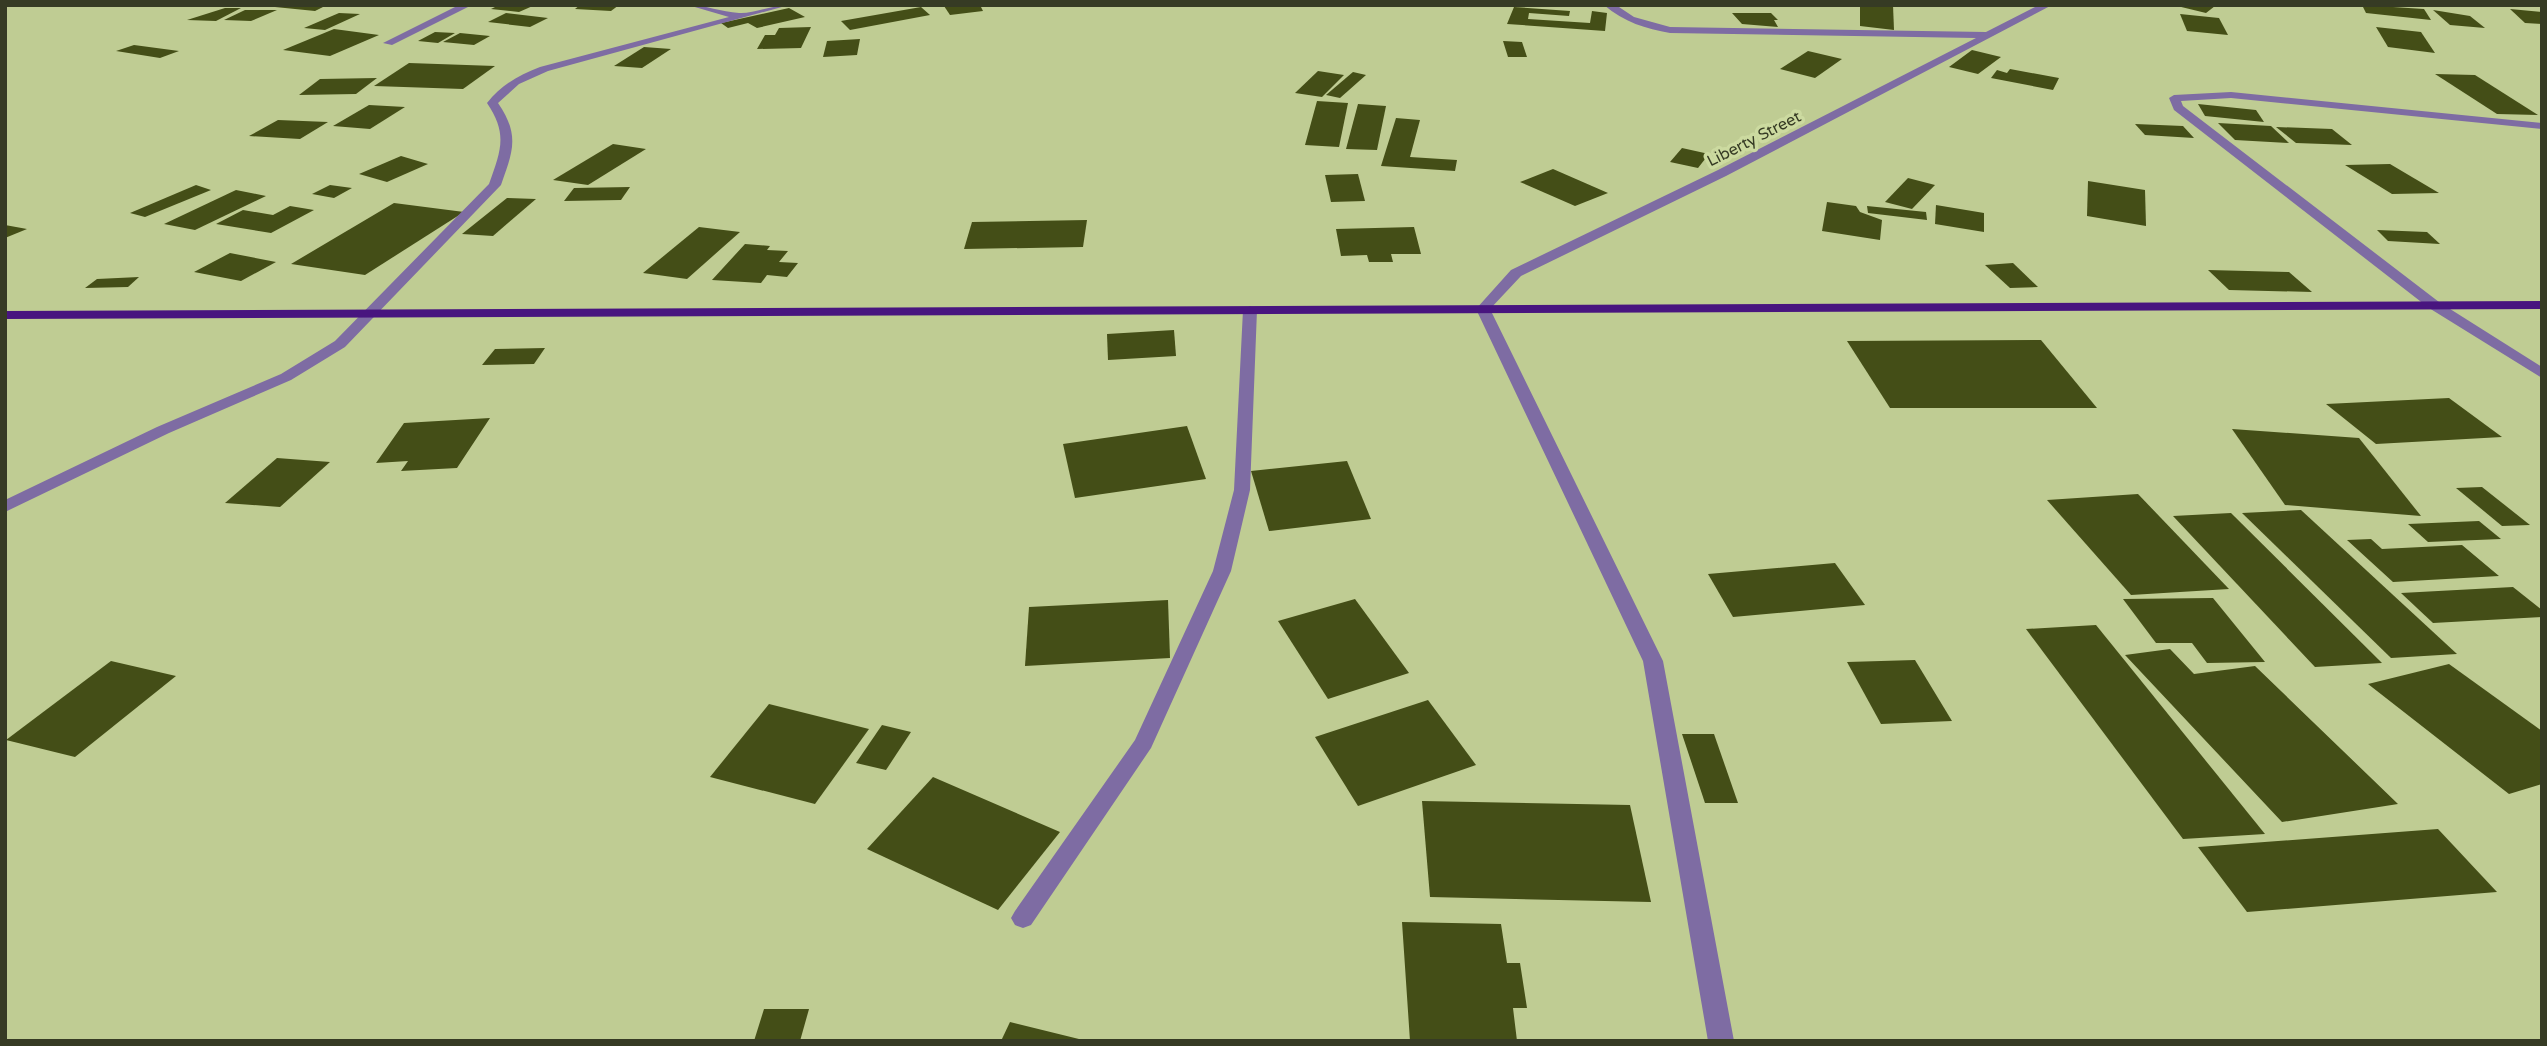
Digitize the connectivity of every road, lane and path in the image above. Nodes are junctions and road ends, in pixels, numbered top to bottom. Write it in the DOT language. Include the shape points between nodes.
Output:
graph roads {
  1 [pos="467,5"];
  2 [pos="694,5"];
  3 [pos="784,5"];
  4 [pos="1609,5"];
  5 [pos="2048,5"];
  6 [pos="742,17"];
  7 [pos="1988,35"];
  8 [pos="388,43"];
  9 [pos="2542,126"];
  10 [pos="2542,305"];
  11 [pos="2434,306"];
  12 [pos="1483,309"];
  13 [pos="1250,310"];
  14 [pos="371,313"];
  15 [pos="5,315"];
  16 [pos="2542,374"];
  17 [pos="5,507"];
  18 [pos="1023,918"];
  19 [pos="1721,1041"];
  1 -- 8 [label="street"];
  2 -- 6 [label="street"];
  3 -- 6 [label="street"];
  4 -- 7 [label="street" via="1641,23 1670,30"];
  5 -- 7 [label="street, Liberty Street"];
  6 -- 14 [label="street" via="544,69 518,79 500,93 492,103 508,128 495,184"];
  7 -- 12 [label="street, Liberty Street" via="1516,273"];
  9 -- 11 [label="street" via="2231,95 2174,98 2178,108"];
  10 -- 11 [label="main road"];
  11 -- 12 [label="main road"];
  11 -- 16 [label="street"];
  12 -- 13 [label="main road"];
  12 -- 19 [label="street" via="1653,661"];
  13 -- 14 [label="main road"];
  13 -- 18 [label="street" via="1242,490 1222,571 1144,743"];
  14 -- 15 [label="main road"];
  14 -- 17 [label="street" via="340,344 286,377 163,430"];
}
